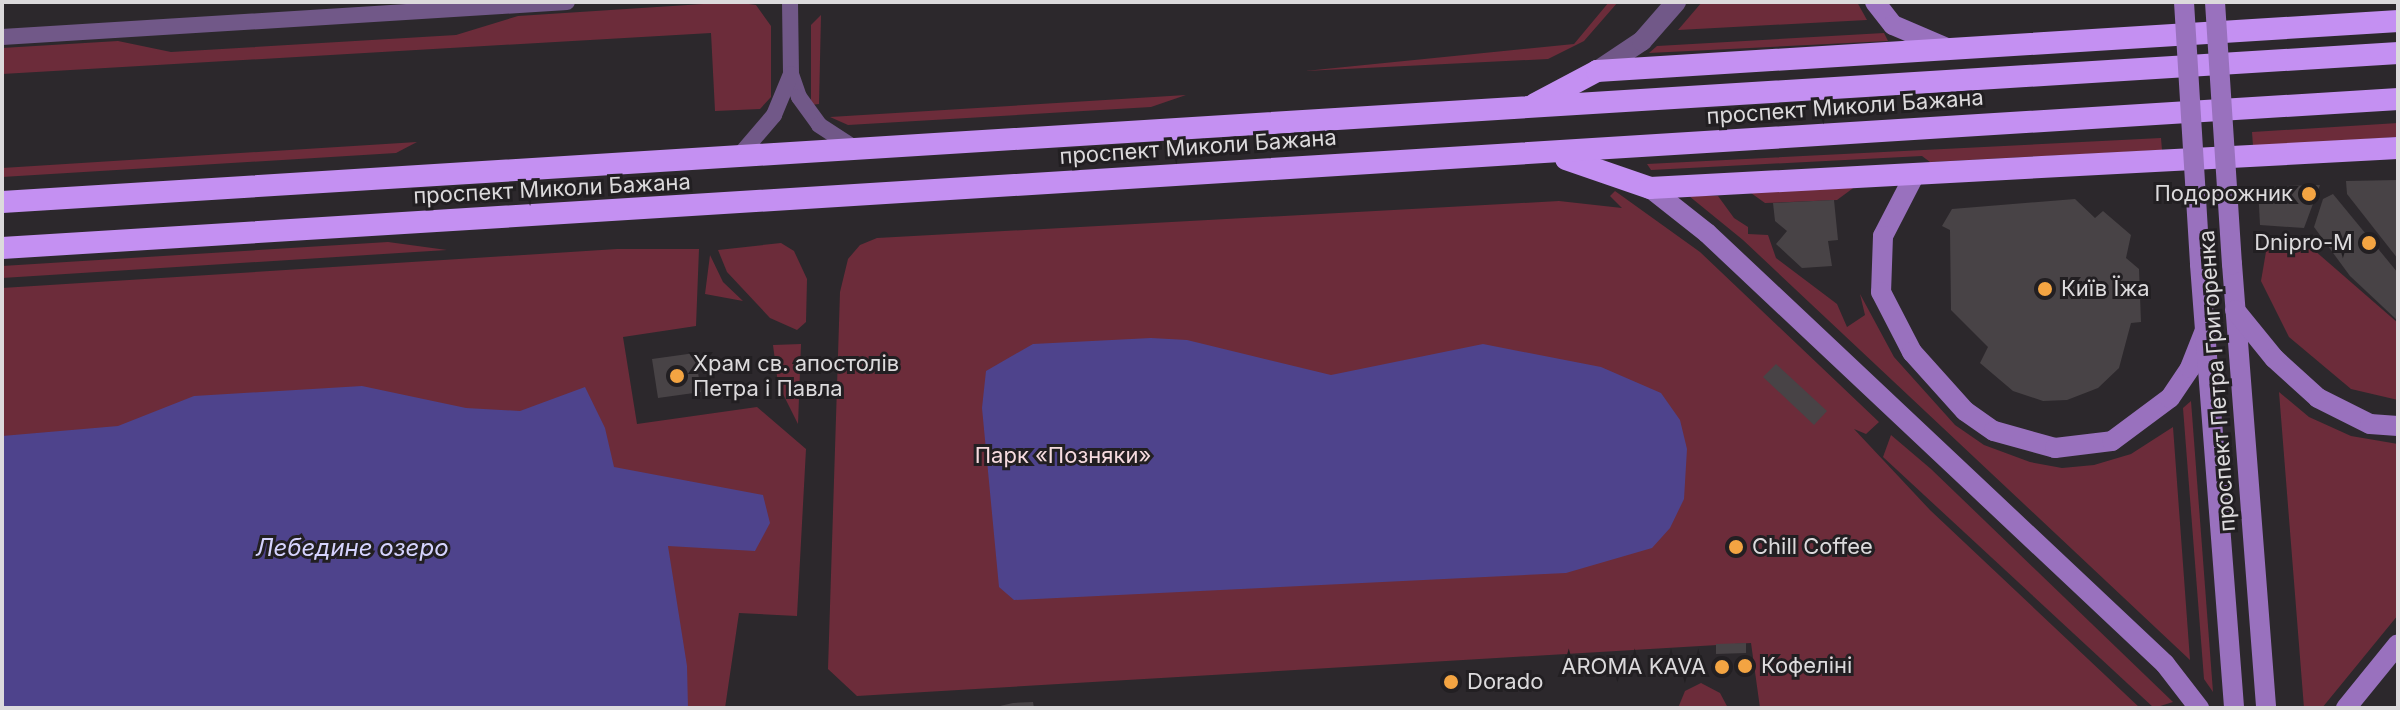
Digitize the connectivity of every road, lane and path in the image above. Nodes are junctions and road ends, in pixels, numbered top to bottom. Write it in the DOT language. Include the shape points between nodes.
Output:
graph roads {
  1 [pos="567,2"];
  2 [pos="790,2"];
  3 [pos="1676,2"];
  4 [pos="1875,2"];
  5 [pos="2184,2"];
  6 [pos="2215,2"];
  7 [pos="2398,21"];
  8 [pos="2,37"];
  9 [pos="1955,51"];
  10 [pos="2398,53"];
  11 [pos="1597,71"];
  12 [pos="791,74"];
  13 [pos="2398,99"];
  14 [pos="1527,108"];
  15 [pos="2398,148"];
  16 [pos="856,149"];
  17 [pos="1535,152"];
  18 [pos="739,156"];
  19 [pos="1914,176"];
  20 [pos="1650,188"];
  21 [pos="2,202"];
  22 [pos="2,248"];
  23 [pos="2235,310"];
  24 [pos="2205,330"];
  25 [pos="2398,426"];
  26 [pos="2398,644"];
  27 [pos="2199,708"];
  28 [pos="2234,708"];
  29 [pos="2266,708"];
  30 [pos="2346,708"];
  1 -- 8 [label="street"];
  2 -- 12 [label="street"];
  3 -- 11 [label="street" via="1642,41"];
  4 -- 9 [label="main road" via="1893,25"];
  5 -- 24 [label="main road, проспект Петра Григоренка, bridge"];
  6 -- 23 [label="main road, проспект Петра Григоренка, bridge"];
  7 -- 9 [label="highway"];
  9 -- 11 [label="highway"];
  10 -- 14 [label="highway, проспект Миколи Бажана"];
  11 -- 14 [label="highway"];
  12 -- 16 [label="street" via="799,97 819,125"];
  12 -- 18 [label="street" via="774,115"];
  13 -- 17 [label="highway, проспект Миколи Бажана"];
  14 -- 16 [label="highway, проспект Миколи Бажана"];
  15 -- 19 [label="highway"];
  16 -- 18 [label="highway, проспект Миколи Бажана"];
  17 -- 20 [label="highway" via="1594,165"];
  17 -- 22 [label="highway, проспект Миколи Бажана"];
  18 -- 21 [label="highway, проспект Миколи Бажана"];
  19 -- 20 [label="highway"];
  19 -- 24 [label="main road" via="1883,236 1881,292 1912,352 1965,411 1994,431 2055,448 2112,441 2170,398 2190,368"];
  20 -- 27 [label="main road" via="1707,233 2142,642"];
  23 -- 25 [label="main road" via="2274,358 2318,398 2370,424"];
  23 -- 29 [label="main road, проспект Петра Григоренка"];
  24 -- 28 [label="main road, проспект Петра Григоренка"];
  26 -- 30 [label="main road"];
}
